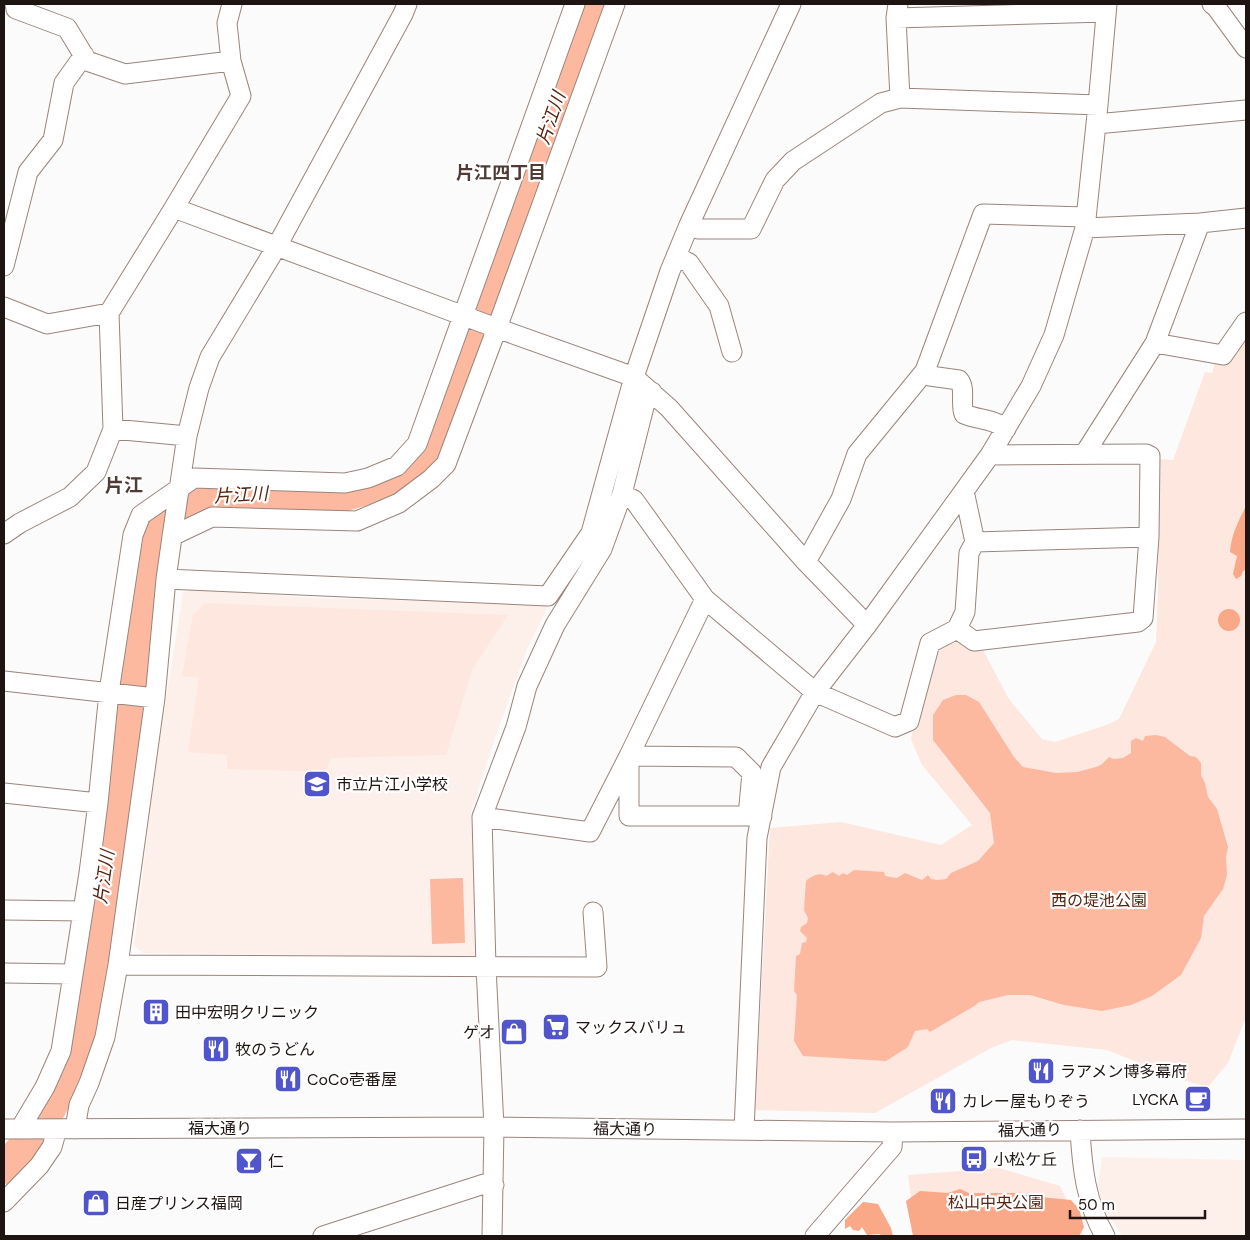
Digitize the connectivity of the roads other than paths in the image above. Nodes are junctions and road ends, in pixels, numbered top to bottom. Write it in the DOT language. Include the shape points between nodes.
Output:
graph roads {
  1 [pos="15,4"];
  2 [pos="232,4"];
  3 [pos="407,4"];
  4 [pos="575,4"];
  5 [pos="615,4"];
  6 [pos="791,4"];
  7 [pos="1212,4"];
  8 [pos="1107,8"];
  9 [pos="897,11"];
  10 [pos="1246,48"];
  11 [pos="84,55"];
  12 [pos="231,61"];
  13 [pos="900,98"];
  14 [pos="1098,106"];
  15 [pos="1246,110"];
  16 [pos="1096,124"];
  17 [pos="174,208"];
  18 [pos="1246,218"];
  19 [pos="1085,223"];
  20 [pos="1200,223"];
  21 [pos="689,225"];
  22 [pos="277,246"];
  23 [pos="676,256"];
  24 [pos="4,266"];
  25 [pos="4,307"];
  26 [pos="109,313"];
  27 [pos="464,316"];
  28 [pos="1246,322"];
  29 [pos="494,327"];
  30 [pos="1155,343"];
  31 [pos="732,352"];
  32 [pos="923,373"];
  33 [pos="634,377"];
  34 [pos="652,392"];
  35 [pos="113,428"];
  36 [pos="1006,429"];
  37 [pos="187,436"];
  38 [pos="1085,453"];
  39 [pos="990,455"];
  40 [pos="180,490"];
  41 [pos="964,491"];
  42 [pos="622,494"];
  43 [pos="172,533"];
  44 [pos="4,534"];
  45 [pos="1149,537"];
  46 [pos="975,542"];
  47 [pos="806,562"];
  48 [pos="166,579"];
  49 [pos="705,599"];
  50 [pos="867,624"];
  51 [pos="956,629"];
  52 [pos="4,681"];
  53 [pos="815,692"];
  54 [pos="112,693"];
  55 [pos="150,698"];
  56 [pos="629,756"];
  57 [pos="4,793"];
  58 [pos="98,804"];
  59 [pos="755,816"];
  60 [pos="482,817"];
  61 [pos="4,910"];
  62 [pos="83,911"];
  63 [pos="593,912"];
  64 [pos="118,965"];
  65 [pos="486,967"];
  66 [pos="4,973"];
  67 [pos="73,974"];
  68 [pos="494,1128"];
  69 [pos="12,1129"];
  70 [pos="66,1129"];
  71 [pos="1246,1129"];
  72 [pos="744,1130"];
  73 [pos="1080,1130"];
  74 [pos="893,1132"];
  75 [pos="494,1185"];
  76 [pos="4,1202"];
  77 [pos="323,1236"];
  78 [pos="492,1236"];
  79 [pos="815,1236"];
  80 [pos="1105,1236"];
  1 -- 11 [label="street" via="16,9 67,28"];
  2 -- 12 [label="street" via="227,23"];
  3 -- 22 [label="street"];
  4 -- 27 [label="street"];
  5 -- 29 [label="street"];
  6 -- 21 [label="street"];
  7 -- 10 [label="street"];
  8 -- 9 [label="street"];
  8 -- 14 [label="street"];
  9 -- 13 [label="street"];
  11 -- 12 [label="street" via="87,61 126,74"];
  11 -- 24 [label="street" via="64,83 53,140 28,172"];
  12 -- 17 [label="street" via="241,96"];
  13 -- 14 [label="street"];
  13 -- 21 [label="street" via="881,103 793,161 775,180 751,229 698,229"];
  14 -- 16 [label="street"];
  15 -- 16 [label="street"];
  16 -- 19 [label="street"];
  17 -- 22 [label="street"];
  17 -- 26 [label="street"];
  18 -- 20 [label="street"];
  19 -- 20 [label="street"];
  19 -- 32 [label="street" via="983,214"];
  19 -- 36 [label="street" via="1054,335 1031,386"];
  20 -- 30 [label="street"];
  21 -- 23 [label="street"];
  22 -- 27 [label="street"];
  22 -- 37 [label="street" via="210,357"];
  23 -- 31 [label="street" via="689,263 720,306"];
  23 -- 33 [label="street"];
  25 -- 26 [label="street" via="47,324"];
  26 -- 35 [label="street"];
  27 -- 29 [label="street"];
  27 -- 40 [label="street" via="417,444 397,466 345,483 194,478"];
  28 -- 30 [label="street" via="1223,355"];
  29 -- 33 [label="street"];
  29 -- 43 [label="street" via="446,464 400,503 357,521 212,518"];
  30 -- 38 [label="street"];
  32 -- 36 [label="street" via="959,380 964,414 1000,423"];
  32 -- 47 [label="street" via="857,454 841,499"];
  33 -- 34 [label="street"];
  33 -- 48 [label="street" via="591,533 548,596"];
  34 -- 42 [label="street" via="646,399"];
  34 -- 47 [label="street"];
  35 -- 37 [label="street"];
  35 -- 44 [label="street" via="96,472 70,497"];
  36 -- 39 [label="street"];
  37 -- 40 [label="street"];
  38 -- 39 [label="street"];
  38 -- 45 [label="street" via="1150,456"];
  39 -- 41 [label="street"];
  40 -- 43 [label="street"];
  40 -- 54 [label="street" via="140,515 133,535"];
  41 -- 46 [label="street"];
  41 -- 50 [label="street"];
  42 -- 49 [label="street" via="634,500"];
  42 -- 60 [label="street" via="602,549 555,625 528,686"];
  43 -- 48 [label="street"];
  45 -- 46 [label="street"];
  45 -- 51 [label="street" via="1143,618 1138,622 974,641"];
  46 -- 51 [label="street" via="968,553 965,612"];
  47 -- 50 [label="street"];
  48 -- 55 [label="street"];
  49 -- 53 [label="street"];
  49 -- 56 [label="street"];
  50 -- 53 [label="street"];
  51 -- 53 [label="street" via="930,643 909,721 895,727"];
  52 -- 54 [label="street"];
  53 -- 59 [label="street" via="771,767"];
  54 -- 55 [label="street"];
  54 -- 58 [label="street"];
  55 -- 64 [label="street"];
  56 -- 59 [label="street" via="736,757 752,774"];
  56 -- 59 [label="street" via="629,816"];
  56 -- 60 [label="street" via="590,832"];
  57 -- 58 [label="street"];
  58 -- 62 [label="street"];
  59 -- 72 [label="street" via="757,838"];
  60 -- 65 [label="street"];
  61 -- 62 [label="street"];
  62 -- 67 [label="street"];
  63 -- 65 [label="street" via="597,967"];
  64 -- 65 [label="street"];
  64 -- 70 [label="street" via="105,1037 89,1083"];
  65 -- 68 [label="street"];
  66 -- 67 [label="street"];
  67 -- 69 [label="street" via="60,1051 45,1087"];
  68 -- 70 [label="street, 福大通り"];
  68 -- 72 [label="street, 福大通り"];
  68 -- 75 [label="street"];
  69 -- 70 [label="street, 福大通り"];
  70 -- 76 [label="street" via="40,1166"];
  71 -- 73 [label="street, 福大通り"];
  72 -- 74 [label="street, 福大通り"];
  73 -- 74 [label="street, 福大通り"];
  73 -- 80 [label="street" via="1088,1199"];
  74 -- 79 [label="street" via="892,1147"];
  75 -- 77 [label="street" via="484,1184"];
  75 -- 78 [label="street"];
}
